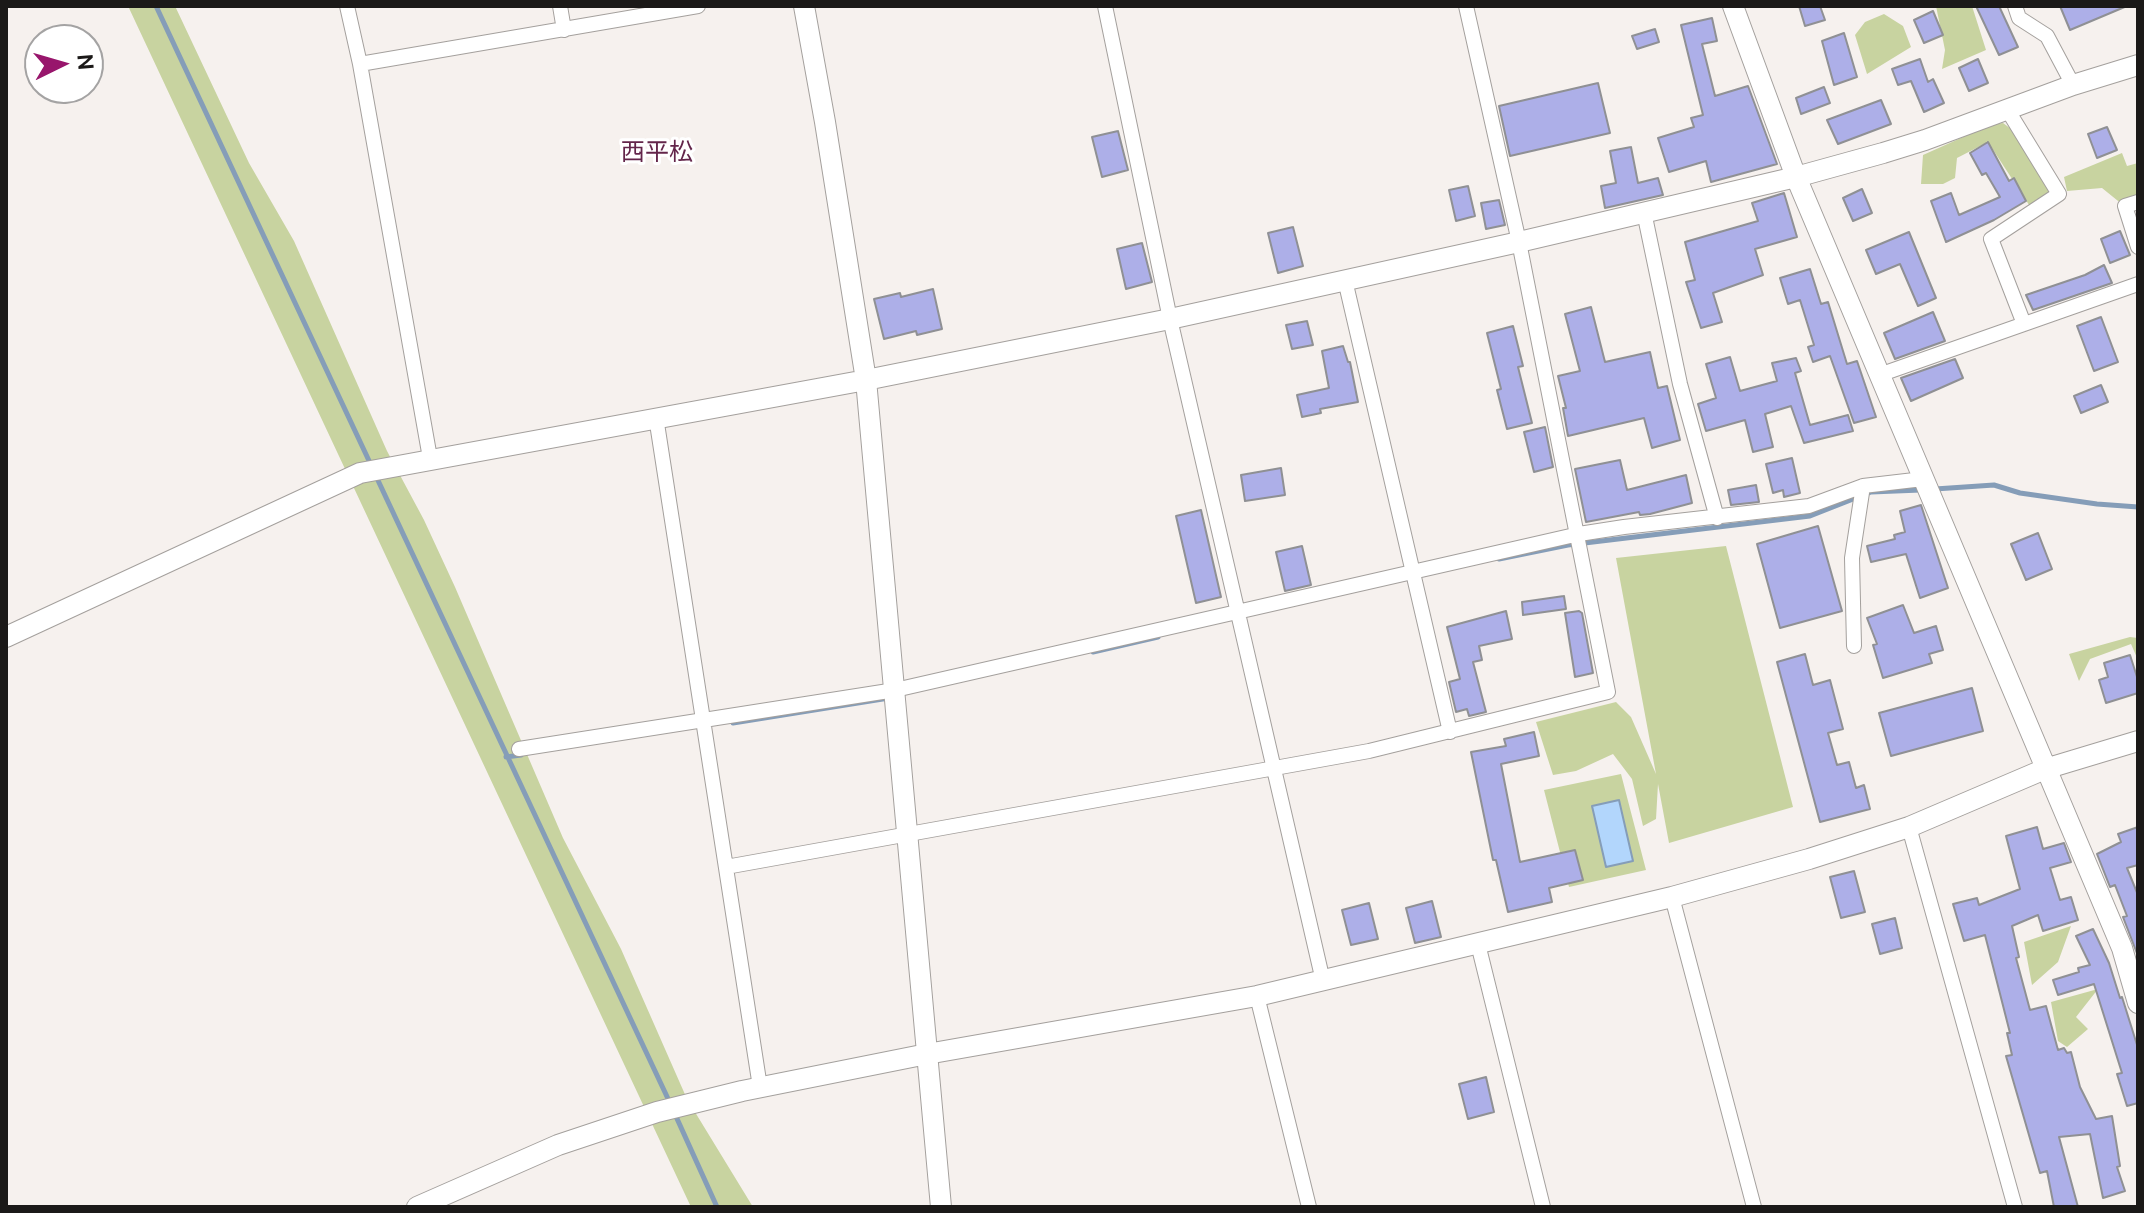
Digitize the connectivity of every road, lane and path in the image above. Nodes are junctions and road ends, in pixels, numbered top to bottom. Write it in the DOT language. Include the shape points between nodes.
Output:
graph roads {
  1 [pos="347,6"];
  2 [pos="560,6"];
  3 [pos="698,6"];
  4 [pos="804,6"];
  5 [pos="1105,6"];
  6 [pos="1466,6"];
  7 [pos="1733,6"];
  8 [pos="2015,6"];
  9 [pos="564,30"];
  10 [pos="360,64"];
  11 [pos="2138,65"];
  12 [pos="2073,85"];
  13 [pos="2007,109"];
  14 [pos="1796,177"];
  15 [pos="2138,202"];
  16 [pos="1644,212"];
  17 [pos="1519,242"];
  18 [pos="2138,247"];
  19 [pos="1345,280"];
  20 [pos="2138,284"];
  21 [pos="1170,319"];
  22 [pos="2024,324"];
  23 [pos="1879,375"];
  24 [pos="866,380"];
  25 [pos="656,417"];
  26 [pos="430,458"];
  27 [pos="1923,479"];
  28 [pos="1863,486"];
  29 [pos="1717,518"];
  30 [pos="1579,534"];
  31 [pos="1412,572"];
  32 [pos="1238,613"];
  33 [pos="6,637"];
  34 [pos="1854,646"];
  35 [pos="895,690"];
  36 [pos="703,720"];
  37 [pos="1450,732"];
  38 [pos="2138,741"];
  39 [pos="519,749"];
  40 [pos="1273,768"];
  41 [pos="2045,769"];
  42 [pos="1909,827"];
  43 [pos="909,834"];
  44 [pos="726,867"];
  45 [pos="1672,897"];
  46 [pos="1478,944"];
  47 [pos="1323,981"];
  48 [pos="1257,996"];
  49 [pos="2138,1003"];
  50 [pos="927,1054"];
  51 [pos="760,1087"];
  52 [pos="417,1207"];
  53 [pos="941,1207"];
  54 [pos="1309,1207"];
  55 [pos="1543,1207"];
  56 [pos="1754,1207"];
  57 [pos="2015,1207"];
  1 -- 10 [label="street"];
  2 -- 9 [label="street"];
  3 -- 9 [label="street"];
  4 -- 24 [label="street"];
  5 -- 21 [label="street"];
  6 -- 17 [label="street"];
  7 -- 14 [label="street"];
  8 -- 12 [label="street" via="2019,18 2047,36"];
  9 -- 10 [label="street"];
  10 -- 26 [label="street"];
  11 -- 12 [label="street"];
  12 -- 13 [label="street"];
  13 -- 14 [label="street" via="1925,140"];
  13 -- 22 [label="street" via="2059,194 1991,239"];
  14 -- 16 [label="street"];
  14 -- 23 [label="street"];
  15 -- 18 [label="street" via="2125,206"];
  16 -- 17 [label="street"];
  16 -- 29 [label="street" via="1680,384"];
  17 -- 19 [label="street"];
  17 -- 30 [label="street"];
  19 -- 21 [label="street"];
  19 -- 31 [label="street"];
  20 -- 22 [label="street"];
  21 -- 24 [label="street"];
  21 -- 32 [label="street"];
  22 -- 23 [label="street"];
  23 -- 27 [label="street"];
  24 -- 25 [label="street"];
  24 -- 35 [label="street"];
  25 -- 26 [label="street"];
  25 -- 36 [label="street"];
  26 -- 33 [label="street" via="360,473"];
  27 -- 28 [label="street"];
  27 -- 41 [label="street"];
  28 -- 29 [label="street" via="1809,506"];
  28 -- 34 [label="street" via="1852,558"];
  29 -- 30 [label="street"];
  30 -- 31 [label="street"];
  30 -- 37 [label="street" via="1608,692"];
  31 -- 32 [label="street"];
  31 -- 37 [label="street"];
  32 -- 35 [label="street"];
  32 -- 40 [label="street"];
  35 -- 36 [label="street"];
  35 -- 43 [label="street"];
  36 -- 39 [label="street"];
  36 -- 44 [label="street"];
  37 -- 40 [label="street"];
  38 -- 41 [label="street"];
  40 -- 43 [label="street"];
  40 -- 47 [label="street"];
  41 -- 42 [label="street"];
  41 -- 49 [label="street" via="2122,948"];
  42 -- 45 [label="street"];
  42 -- 57 [label="street"];
  43 -- 44 [label="street"];
  43 -- 50 [label="street"];
  44 -- 51 [label="street"];
  45 -- 46 [label="street"];
  45 -- 56 [label="street"];
  46 -- 47 [label="street"];
  46 -- 55 [label="street"];
  47 -- 48 [label="street"];
  48 -- 50 [label="street"];
  48 -- 54 [label="street"];
  50 -- 51 [label="street"];
  50 -- 53 [label="street"];
  51 -- 52 [label="street" via="618,1123"];
}
